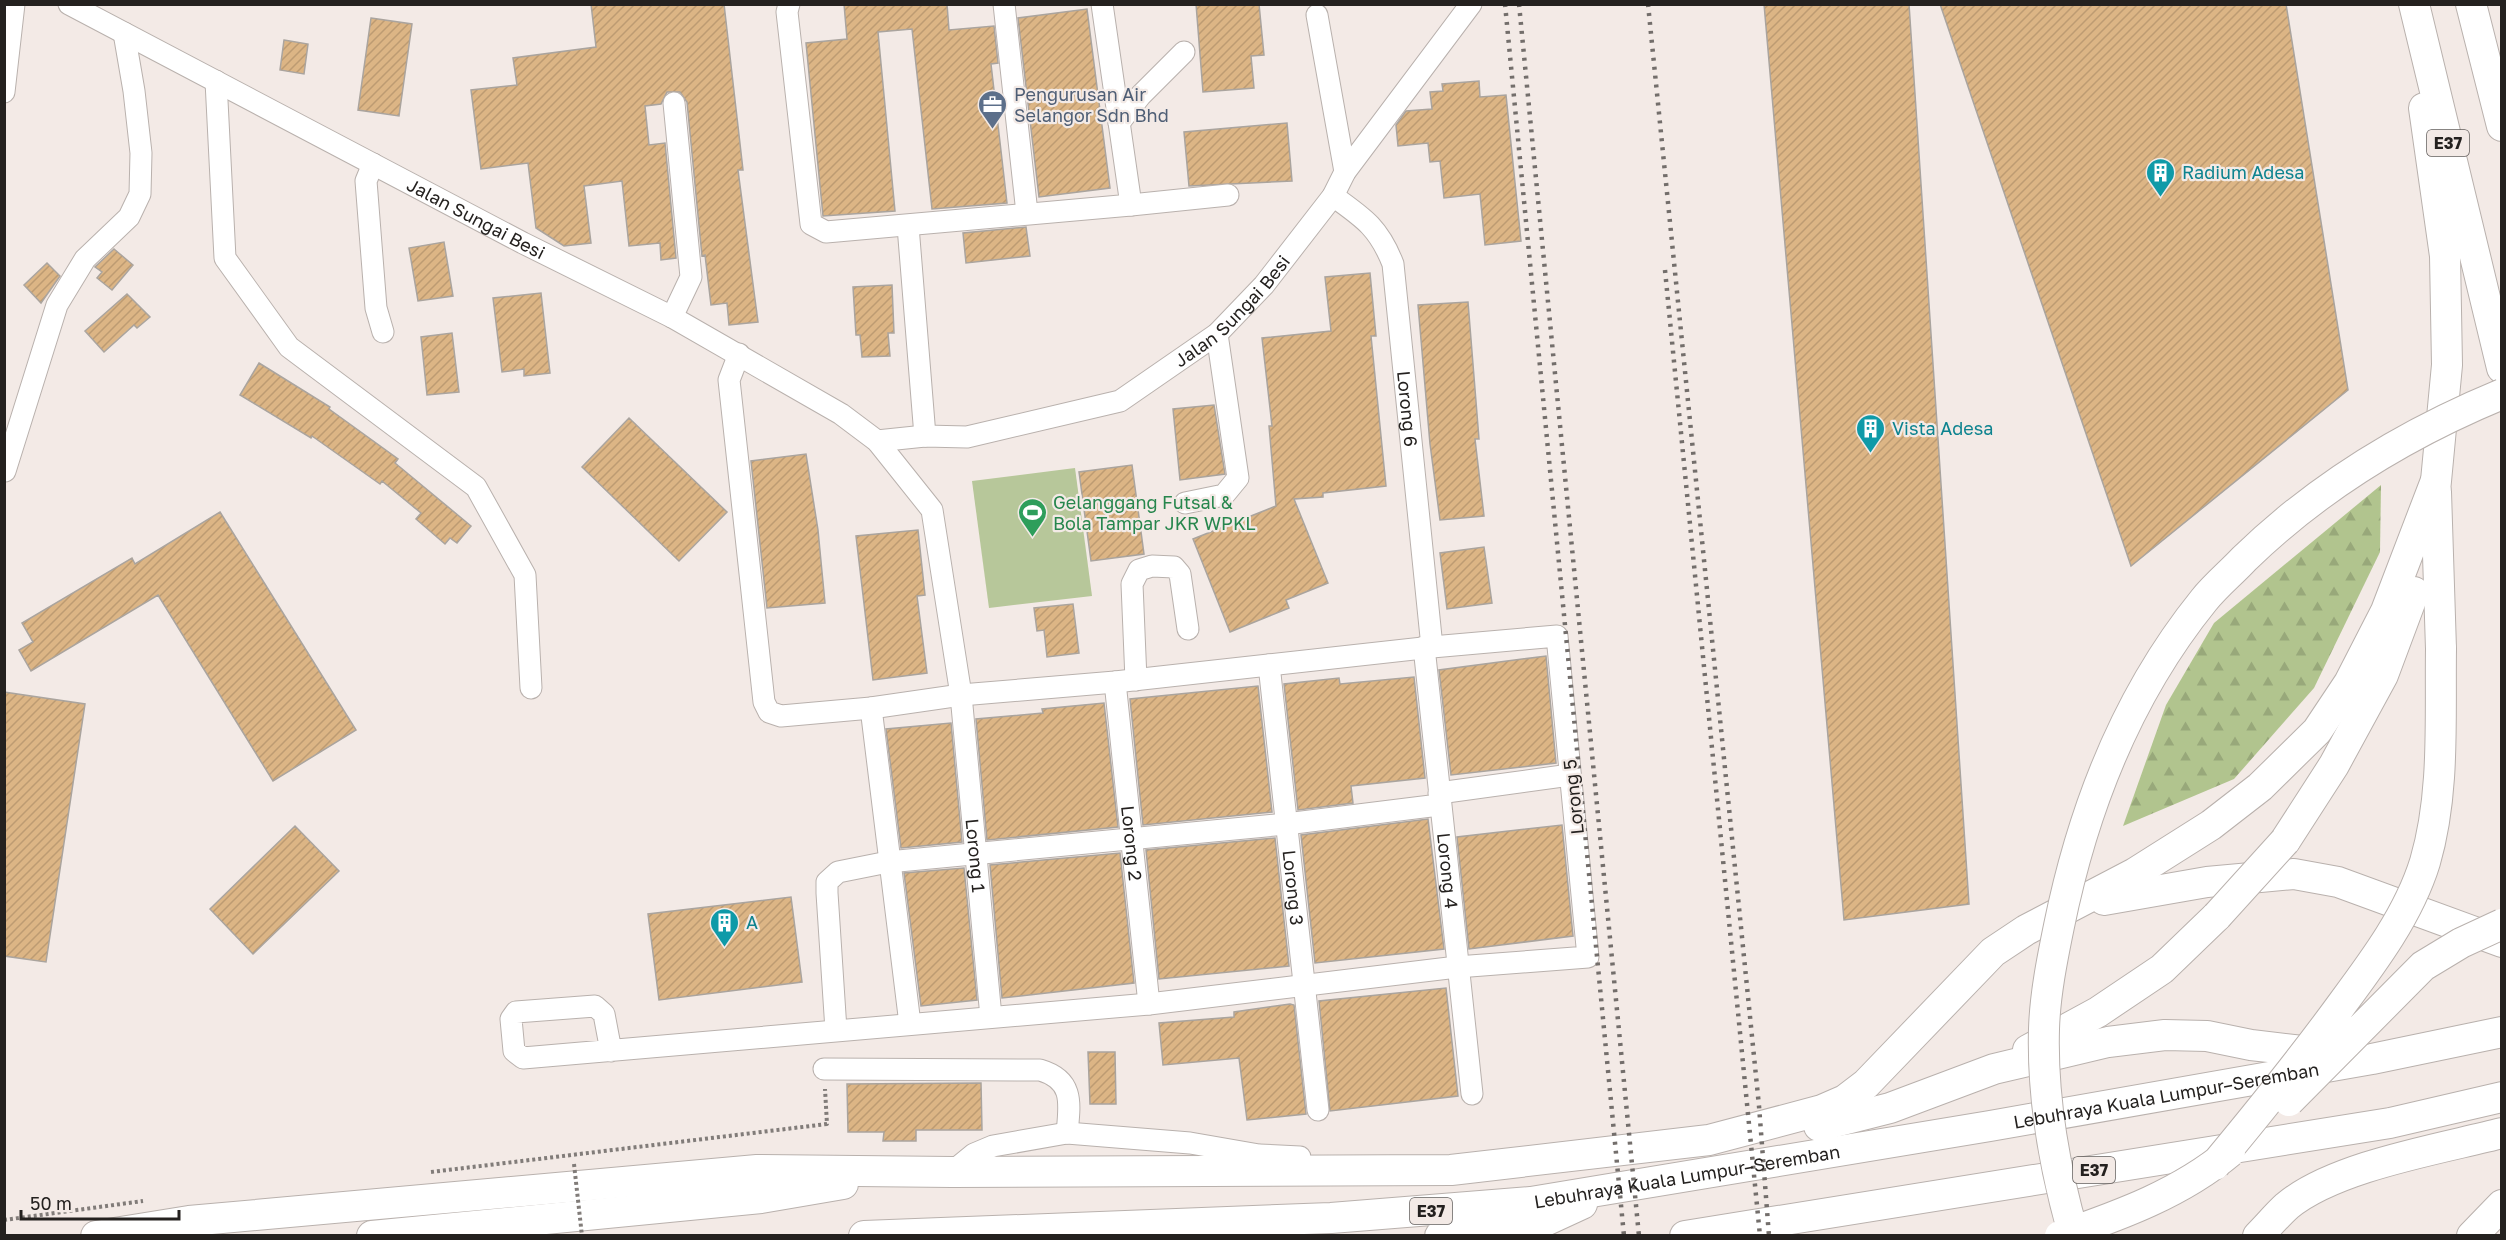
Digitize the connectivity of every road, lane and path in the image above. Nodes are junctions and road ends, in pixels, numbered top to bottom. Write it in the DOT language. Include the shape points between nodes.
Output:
graph roads {
  1 [pos="14,4"];
  2 [pos="69,4"];
  3 [pos="789,4"];
  4 [pos="1004,4"];
  5 [pos="1101,4"];
  6 [pos="1471,4"];
  7 [pos="2396,4"];
  8 [pos="2414,4"];
  9 [pos="2471,4"];
  10 [pos="1317,15"];
  11 [pos="124,33"];
  12 [pos="1184,52"];
  13 [pos="216,81"];
  14 [pos="2495,82"];
  15 [pos="4,92"];
  16 [pos="675,103"];
  17 [pos="2424,108"];
  18 [pos="1119,123"];
  19 [pos="2502,126"];
  20 [pos="373,164"];
  21 [pos="1345,172"];
  22 [pos="1228,195"];
  23 [pos="1333,196"];
  24 [pos="1131,204"];
  25 [pos="1027,213"];
  26 [pos="908,226"];
  27 [pos="2474,249"];
  28 [pos="672,317"];
  29 [pos="383,332"];
  30 [pos="1217,334"];
  31 [pos="740,354"];
  32 [pos="2502,368"];
  33 [pos="2502,394"];
  34 [pos="925,436"];
  35 [pos="877,441"];
  36 [pos="5,471"];
  37 [pos="2436,483"];
  38 [pos="1185,503"];
  39 [pos="1188,629"];
  40 [pos="1428,647"];
  41 [pos="1269,665"];
  42 [pos="1136,680"];
  43 [pos="1115,682"];
  44 [pos="531,688"];
  45 [pos="961,695"];
  46 [pos="871,708"];
  47 [pos="1570,775"];
  48 [pos="1439,799"];
  49 [pos="1286,824"];
  50 [pos="1132,839"];
  51 [pos="975,854"];
  52 [pos="888,862"];
  53 [pos="2063,909"];
  54 [pos="2502,924"];
  55 [pos="2502,942"];
  56 [pos="1457,967"];
  57 [pos="1303,986"];
  58 [pos="1149,1004"];
  59 [pos="992,1017"];
  60 [pos="910,1024"];
  61 [pos="836,1030"];
  62 [pos="2502,1032"];
  63 [pos="610,1052"];
  64 [pos="2372,1059"];
  65 [pos="824,1069"];
  66 [pos="1994,1069"];
  67 [pos="1472,1094"];
  68 [pos="2502,1097"];
  69 [pos="1318,1110"];
  70 [pos="2502,1116"];
  71 [pos="2390,1123"];
  72 [pos="2502,1132"];
  73 [pos="1067,1133"];
  74 [pos="570,1153"];
  75 [pos="2215,1165"];
  76 [pos="1417,1171"];
  77 [pos="911,1172"];
  78 [pos="952,1172"];
  79 [pos="421,1173"];
  80 [pos="1612,1189"];
  81 [pos="144,1201"];
  82 [pos="1531,1202"];
  83 [pos="2502,1205"];
  84 [pos="4,1220"];
  85 [pos="96,1236"];
  86 [pos="372,1236"];
  87 [pos="582,1236"];
  88 [pos="864,1236"];
  89 [pos="1440,1236"];
  90 [pos="1685,1236"];
  91 [pos="2061,1236"];
  92 [pos="2074,1236"];
  93 [pos="2258,1236"];
  94 [pos="2472,1236"];
  1 -- 15 [label="street"];
  2 -- 11 [label="street, Jalan Sungai Besi"];
  3 -- 26 [label="street" via="811,224 826,232"];
  4 -- 25 [label="street"];
  5 -- 18 [label="street"];
  6 -- 21 [label="street, Jalan Sungai Besi"];
  7 -- 17 [label="highway"];
  8 -- 27 [label="highway, E37"];
  9 -- 14 [label="highway"];
  10 -- 21 [label="street"];
  11 -- 13 [label="street, Jalan Sungai Besi"];
  11 -- 36 [label="street" via="135,91 140,194 129,217 85,259 57,305"];
  12 -- 18 [label="street"];
  13 -- 20 [label="street, Jalan Sungai Besi"];
  13 -- 44 [label="street" via="225,258 290,347 476,487 525,575"];
  14 -- 19 [label="highway"];
  16 -- 28 [label="street" via="691,277"];
  17 -- 27 [label="highway"];
  17 -- 37 [label="highway" via="2445,256 2447,365"];
  18 -- 24 [label="street"];
  20 -- 28 [label="street, Jalan Sungai Besi"];
  20 -- 29 [label="street" via="366,181 376,309"];
  21 -- 23 [label="street, Jalan Sungai Besi"];
  22 -- 24 [label="street"];
  23 -- 30 [label="street, Jalan Sungai Besi" via="1264,285"];
  23 -- 40 [label="street, Lorong 6" via="1370,222 1385,242 1393,264"];
  24 -- 25 [label="street"];
  25 -- 26 [label="street"];
  26 -- 34 [label="street"];
  27 -- 32 [label="highway, E37"];
  28 -- 31 [label="street, Jalan Sungai Besi"];
  30 -- 34 [label="street, Jalan Sungai Besi" via="1120,401 967,437"];
  30 -- 38 [label="street" via="1238,478 1224,495"];
  31 -- 35 [label="street, Jalan Sungai Besi" via="841,414"];
  31 -- 46 [label="street" via="729,380 764,702 769,712 781,716"];
  33 -- 92 [label="highway, bridge" via="2446,417 2365,461 2311,500 2205,598 2168,647 2140,694 2106,764 2072,863 2050,969 2044,1028 2045,1087 2062,1195"];
  34 -- 35 [label="street, Jalan Sungai Besi"];
  35 -- 45 [label="street, Jalan Sungai Besi" via="932,510"];
  37 -- 53 [label="highway" via="2386,611 2349,683 2317,731 2260,787 2211,825 2135,873"];
  37 -- 66 [label="highway, bridge" via="2429,549 2383,675 2334,765 2284,841 2217,916 2162,969 2098,1012"];
  37 -- 75 [label="highway, bridge" via="2441,649 2438,787 2425,862 2396,925 2367,970 2295,1068"];
  39 -- 42 [label="street" via="1180,574 1174,567 1139,570 1132,584"];
  40 -- 41 [label="street"];
  40 -- 47 [label="street, Lorong 5" via="1557,636"];
  40 -- 48 [label="street, Lorong 4"];
  41 -- 42 [label="street"];
  41 -- 49 [label="street, Lorong 3"];
  42 -- 43 [label="street"];
  43 -- 45 [label="street"];
  43 -- 50 [label="street, Lorong 2"];
  45 -- 46 [label="street"];
  45 -- 51 [label="street, Lorong 1"];
  46 -- 52 [label="street"];
  47 -- 48 [label="street"];
  47 -- 56 [label="street, Lorong 5" via="1588,957"];
  48 -- 49 [label="street"];
  48 -- 56 [label="street, Lorong 4"];
  49 -- 50 [label="street"];
  49 -- 57 [label="street, Lorong 3"];
  50 -- 51 [label="street"];
  50 -- 58 [label="street, Lorong 2"];
  51 -- 52 [label="street"];
  51 -- 59 [label="street, Lorong 1"];
  52 -- 60 [label="street"];
  52 -- 61 [label="street" via="838,872 827,882"];
  53 -- 55 [label="highway" via="2152,890 2294,874 2338,882"];
  53 -- 76 [label="highway" via="1993,952 1866,1084 1845,1100 1822,1110 1709,1140"];
  54 -- 75 [label="highway, bridge" via="2423,966 2283,1107"];
  56 -- 57 [label="street"];
  56 -- 67 [label="street, Lorong 4"];
  57 -- 58 [label="street"];
  57 -- 69 [label="street, Lorong 3"];
  58 -- 59 [label="street"];
  59 -- 60 [label="street"];
  60 -- 61 [label="street"];
  61 -- 63 [label="street"];
  62 -- 64 [label="highway, Lebuhraya Kuala Lumpur–Seremban / E37"];
  63 -- 63 [label="street" via="523,1058 514,1051 510,1019 516,1012 595,1006 604,1014"];
  64 -- 66 [label="highway" via="2207,1036 2165,1035 2108,1042"];
  64 -- 80 [label="highway, Lebuhraya Kuala Lumpur–Seremban / E37"];
  65 -- 73 [label="street" via="1052,1073 1068,1091 1071,1101"];
  65 -- 74 [label="path" via="827,1124"];
  66 -- 82 [label="highway" via="1890,1108 1833,1123 1572,1176"];
  68 -- 71 [label="highway, E37"];
  70 -- 71 [label="highway" via="2445,1129"];
  71 -- 90 [label="highway, E37"];
  72 -- 93 [label="highway" via="2350,1172 2288,1205"];
  73 -- 76 [label="street" via="1190,1143 1259,1155 1358,1160"];
  73 -- 78 [label="street" via="993,1146 974,1154"];
  74 -- 79 [label="path"];
  74 -- 87 [label="path, bridge"];
  75 -- 91 [label="highway, bridge" via="2172,1192"];
  76 -- 78 [label="highway"];
  77 -- 78 [label="highway"];
  77 -- 85 [label="highway" via="757,1170 189,1221"];
  77 -- 86 [label="highway" via="761,1198"];
  80 -- 82 [label="highway, Lebuhraya Kuala Lumpur–Seremban / E37"];
  80 -- 89 [label="highway" via="1544,1222"];
  81 -- 84 [label="path"];
  82 -- 88 [label="highway, Lebuhraya Kuala Lumpur–Seremban / E37" via="1331,1218"];
  83 -- 94 [label="highway"];
}
